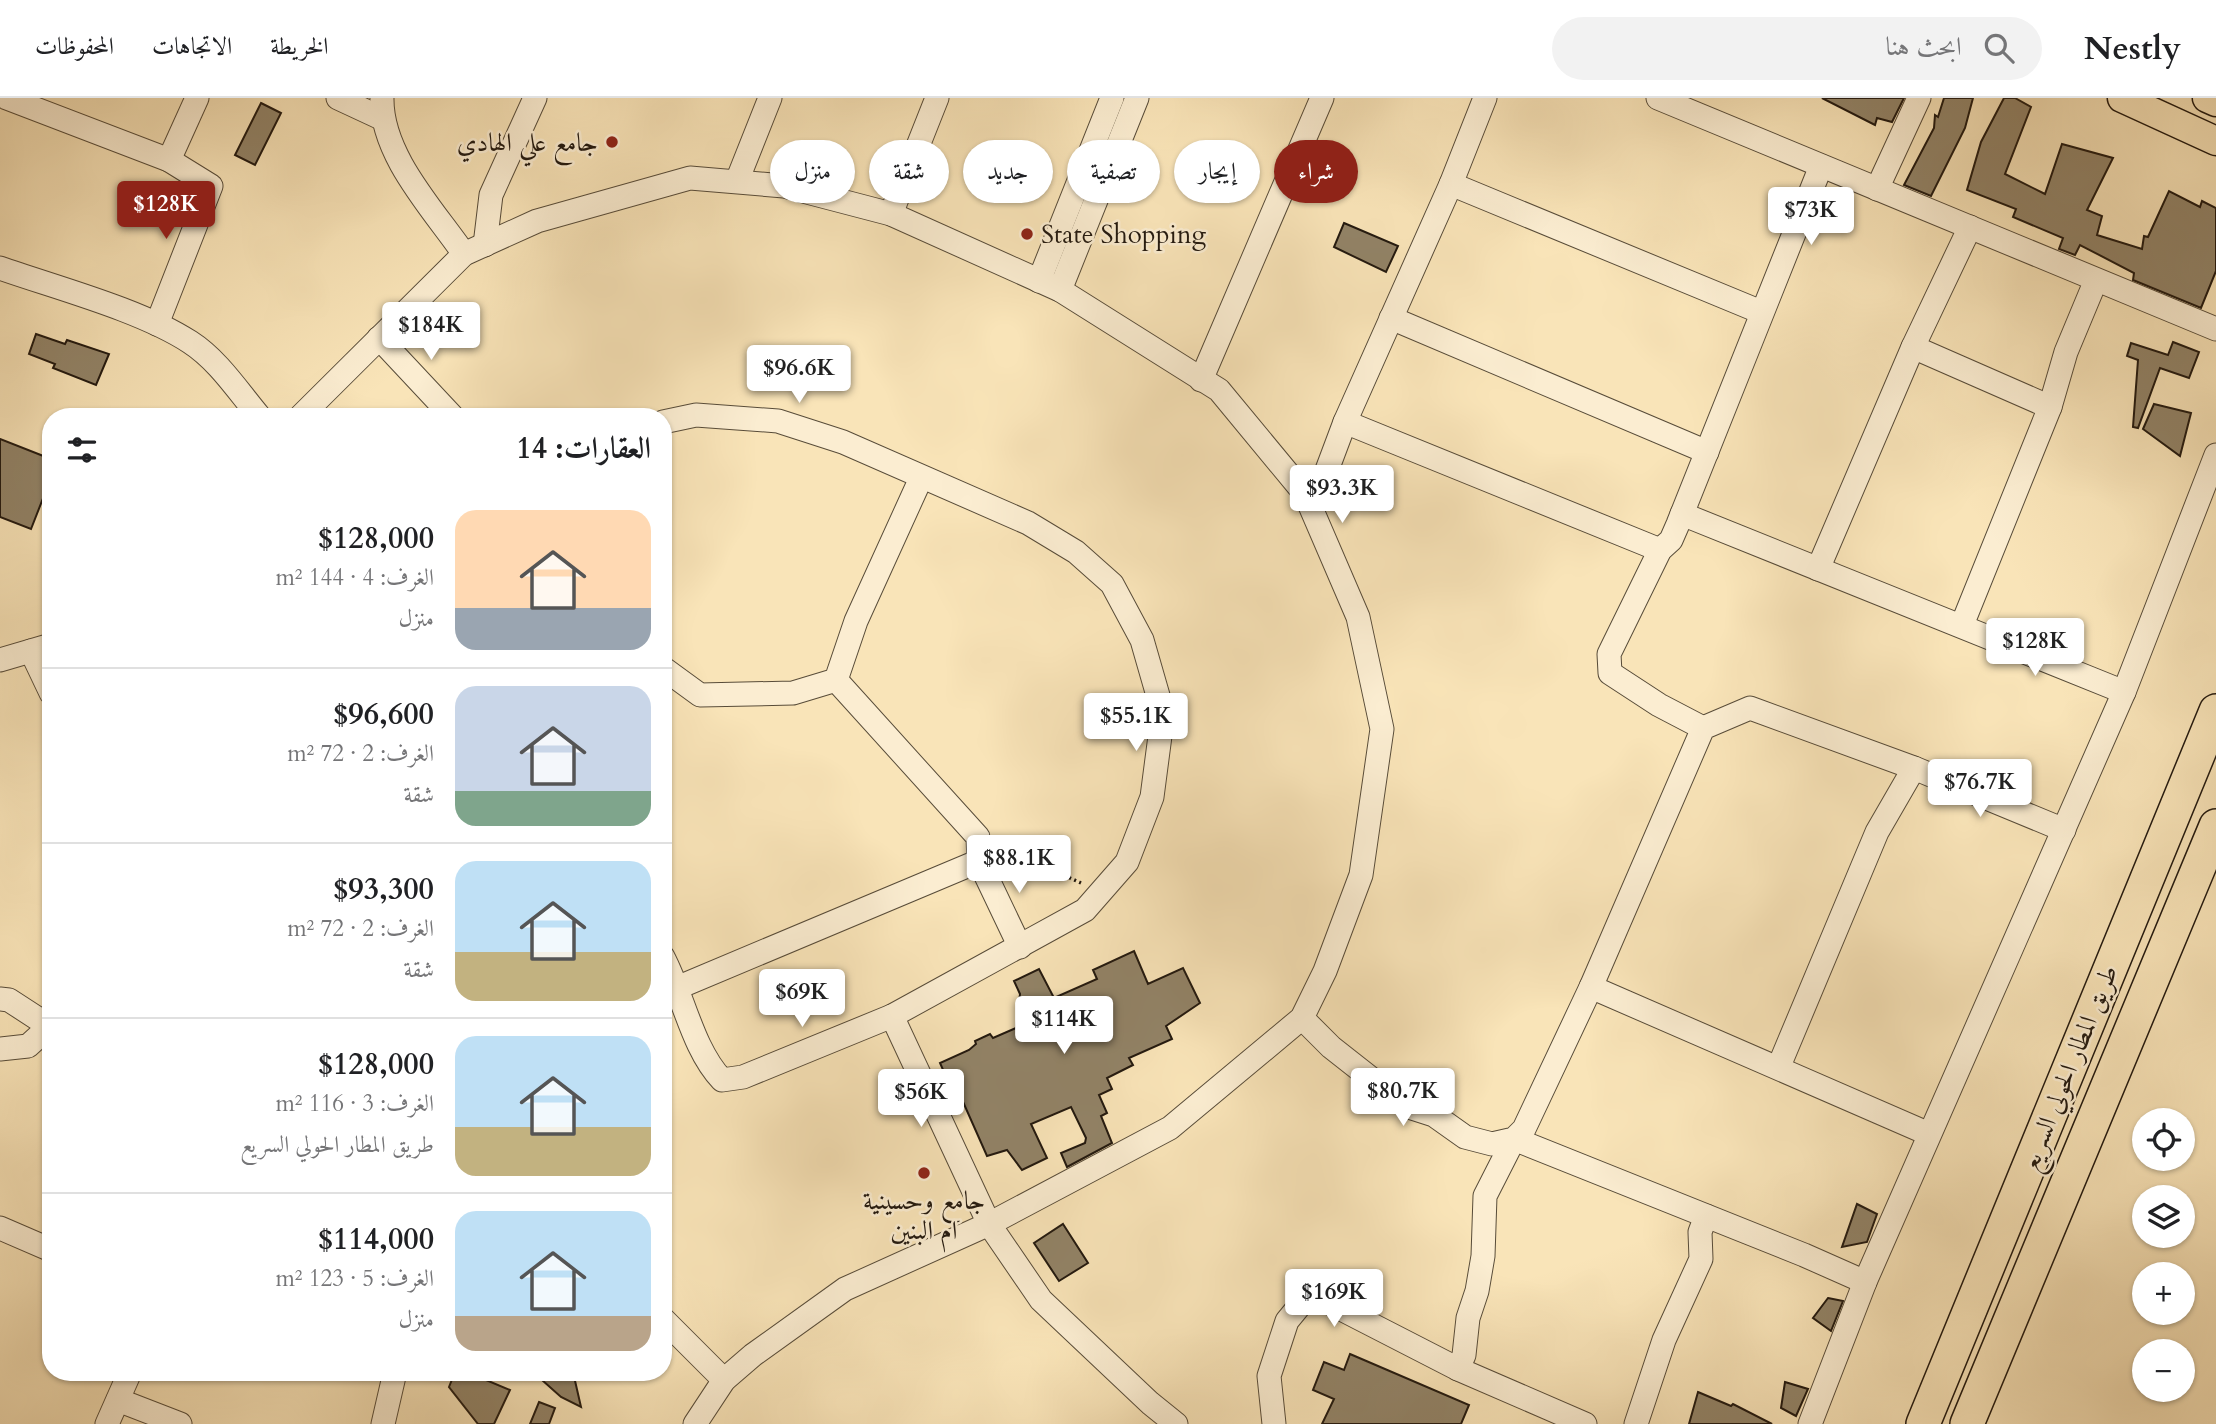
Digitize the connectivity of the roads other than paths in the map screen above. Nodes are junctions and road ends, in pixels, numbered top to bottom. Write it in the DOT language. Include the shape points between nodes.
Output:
graph roads {
  1 [pos="197,98"];
  2 [pos="338,98"];
  3 [pos="535,98"];
  4 [pos="770,98"];
  5 [pos="936,98"];
  6 [pos="1112,98"];
  7 [pos="1137,98"];
  8 [pos="1322,98"];
  9 [pos="1485,98"];
  10 [pos="1658,98"];
  11 [pos="1919,98"];
  12 [pos="2122,98"];
  13 [pos="2207,98"];
  14 [pos="18,100"];
  15 [pos="2216,102"];
  16 [pos="382,108"];
  17 [pos="2216,141"];
  18 [pos="169,160"];
  19 [pos="1821,166"];
  20 [pos="737,181"];
  21 [pos="1451,184"];
  22 [pos="1877,189"];
  23 [pos="891,214"];
  24 [pos="1970,227"];
  25 [pos="474,250"];
  26 [pos="0,268"];
  27 [pos="2096,280"];
  28 [pos="1049,285"];
  29 [pos="1761,312"];
  30 [pos="1391,318"];
  31 [pos="157,324"];
  32 [pos="2216,329"];
  33 [pos="379,338"];
  34 [pos="1913,347"];
  35 [pos="1201,380"];
  36 [pos="2050,407"];
  37 [pos="253,408"];
  38 [pos="309,408"];
  39 [pos="445,408"];
  40 [pos="672,420"];
  41 [pos="1345,422"];
  42 [pos="1707,452"];
  43 [pos="2216,454"];
  44 [pos="921,478"];
  45 [pos="1305,494"];
  46 [pos="1682,514"];
  47 [pos="1660,551"];
  48 [pos="1818,569"];
  49 [pos="1962,625"];
  50 [pos="41,648"];
  51 [pos="0,660"];
  52 [pos="672,675"];
  53 [pos="836,680"];
  54 [pos="2124,692"];
  55 [pos="2216,711"];
  56 [pos="1703,728"];
  57 [pos="1913,768"];
  58 [pos="2216,826"];
  59 [pos="2064,830"];
  60 [pos="979,861"];
  61 [pos="1020,947"];
  62 [pos="1591,987"];
  63 [pos="672,993"];
  64 [pos="672,995"];
  65 [pos="0,999"];
  66 [pos="892,1016"];
  67 [pos="1302,1018"];
  68 [pos="42,1021"];
  69 [pos="42,1033"];
  70 [pos="0,1049"];
  71 [pos="1779,1066"];
  72 [pos="1929,1133"];
  73 [pos="1514,1139"];
  74 [pos="1706,1216"];
  75 [pos="989,1224"];
  76 [pos="0,1228"];
  77 [pos="42,1246"];
  78 [pos="1865,1282"];
  79 [pos="672,1328"];
  80 [pos="1458,1369"];
  81 [pos="724,1380"];
  82 [pos="126,1381"];
  83 [pos="394,1381"];
  84 [pos="118,1400"];
  85 [pos="107,1424"];
  86 [pos="180,1424"];
  87 [pos="383,1424"];
  88 [pos="695,1424"];
  89 [pos="1176,1424"];
  90 [pos="1274,1424"];
  91 [pos="1585,1424"];
  92 [pos="1636,1424"];
  93 [pos="1810,1424"];
  94 [pos="1923,1424"];
  95 [pos="1967,1424"];
  1 -- 18 [label="street"];
  2 -- 16 [label="street"];
  3 -- 25 [label="street" via="491,195"];
  4 -- 20 [label="street"];
  5 -- 23 [label="street"];
  6 -- 28 [label="street"];
  7 -- 28 [label="street"];
  8 -- 35 [label="street"];
  9 -- 21 [label="street"];
  10 -- 19 [label="street"];
  11 -- 22 [label="street"];
  12 -- 17 [label="main road"];
  13 -- 15 [label="main road"];
  14 -- 18 [label="street"];
  16 -- 25 [label="street" via="405,170"];
  18 -- 31 [label="street" via="211,186"];
  19 -- 22 [label="street"];
  19 -- 29 [label="street"];
  20 -- 23 [label="street" via="819,193"];
  20 -- 25 [label="street" via="690,178 537,222"];
  21 -- 29 [label="street"];
  21 -- 30 [label="street"];
  22 -- 24 [label="street"];
  23 -- 28 [label="street"];
  24 -- 27 [label="street"];
  24 -- 34 [label="street"];
  25 -- 33 [label="street"];
  26 -- 31 [label="street"];
  27 -- 32 [label="street"];
  27 -- 36 [label="street" via="2066,352"];
  28 -- 35 [label="street"];
  29 -- 42 [label="street"];
  30 -- 41 [label="street"];
  30 -- 42 [label="street"];
  31 -- 37 [label="street" via="191,343"];
  33 -- 38 [label="street"];
  33 -- 39 [label="street"];
  34 -- 36 [label="street"];
  34 -- 48 [label="street"];
  35 -- 45 [label="street" via="1219,390"];
  36 -- 49 [label="street"];
  40 -- 44 [label="street" via="696,415 778,421 843,442"];
  41 -- 45 [label="street" via="1324,478"];
  41 -- 47 [label="street"];
  42 -- 46 [label="street"];
  43 -- 54 [label="street"];
  44 -- 53 [label="street" via="856,621"];
  44 -- 61 [label="street" via="1028,523 1076,552 1112,583 1142,640 1163,713 1152,797 1127,862 1085,909"];
  45 -- 67 [label="street" via="1358,617 1382,729 1360,875 1325,971"];
  46 -- 47 [label="street" via="1671,540"];
  46 -- 48 [label="street"];
  47 -- 56 [label="street" via="1609,654 1610,674"];
  48 -- 49 [label="street"];
  49 -- 54 [label="street"];
  50 -- 51 [label="street"];
  52 -- 53 [label="street" via="700,695 793,692"];
  53 -- 60 [label="street" via="978,837"];
  54 -- 59 [label="street"];
  55 -- 94 [label="highway, طريق المطار الحولي السريع"];
  56 -- 57 [label="street" via="1750,708"];
  56 -- 62 [label="street"];
  57 -- 59 [label="street"];
  57 -- 71 [label="street" via="1878,832"];
  58 -- 95 [label="highway, طريق المطار الحولي السريع"];
  59 -- 72 [label="street"];
  60 -- 61 [label="street"];
  60 -- 63 [label="street"];
  61 -- 66 [label="street"];
  62 -- 71 [label="street"];
  62 -- 73 [label="street" via="1524,1129"];
  64 -- 66 [label="street" via="707,1063 722,1080 743,1077"];
  65 -- 68 [label="street"];
  66 -- 75 [label="street"];
  67 -- 73 [label="street" via="1331,1047 1406,1105 1434,1115 1465,1136 1492,1144"];
  67 -- 75 [label="street" via="1170,1128"];
  69 -- 70 [label="street" via="28,1046"];
  71 -- 72 [label="street"];
  72 -- 78 [label="street"];
  73 -- 74 [label="street"];
  73 -- 80 [label="street" via="1485,1196 1483,1256"];
  74 -- 78 [label="street"];
  74 -- 92 [label="street" via="1700,1232 1701,1259 1664,1340"];
  75 -- 81 [label="street" via="845,1289"];
  75 -- 89 [label="street" via="1041,1300"];
  76 -- 77 [label="street"];
  78 -- 93 [label="street"];
  79 -- 81 [label="street"];
  80 -- 90 [label="street" via="1310,1293 1287,1321 1269,1376"];
  80 -- 91 [label="street"];
  81 -- 88 [label="street"];
  82 -- 84 [label="street"];
  83 -- 87 [label="street"];
  84 -- 85 [label="street"];
  84 -- 86 [label="street"];
}
